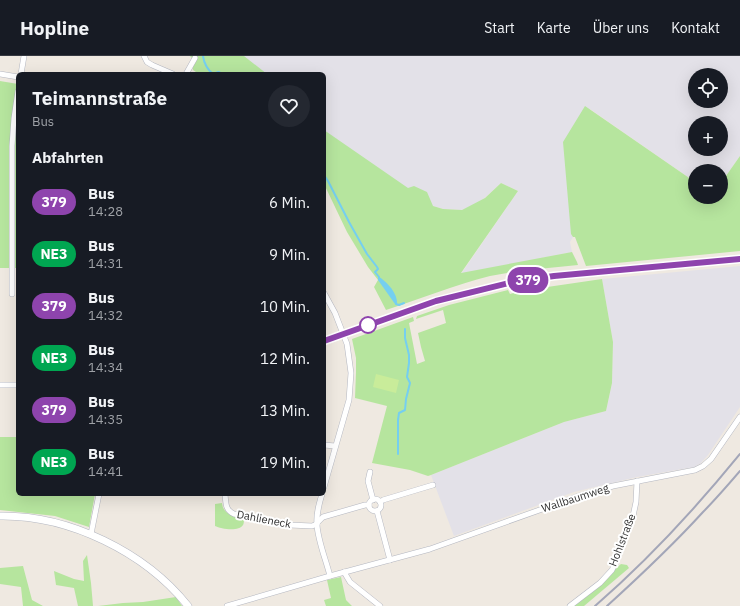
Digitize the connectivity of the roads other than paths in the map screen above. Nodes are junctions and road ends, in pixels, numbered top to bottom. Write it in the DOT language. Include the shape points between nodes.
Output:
graph roads {
  1 [pos="24,56"];
  2 [pos="144,56"];
  3 [pos="195,58"];
  4 [pos="21,72"];
  5 [pos="168,72"];
  6 [pos="187,72"];
  7 [pos="0,74"];
  8 [pos="16,77"];
  9 [pos="16,104"];
  10 [pos="740,259"];
  11 [pos="12,294"];
  12 [pos="326,297"];
  13 [pos="343,334"];
  14 [pos="326,340"];
  15 [pos="0,384"];
  16 [pos="16,385"];
  17 [pos="740,417"];
  18 [pos="326,444"];
  19 [pos="335,446"];
  20 [pos="370,472"];
  21 [pos="326,480"];
  22 [pos="637,481"];
  23 [pos="433,485"];
  24 [pos="99,496"];
  25 [pos="225,496"];
  26 [pos="321,496"];
  27 [pos="373,500"];
  28 [pos="380,502"];
  29 [pos="369,505"];
  30 [pos="376,511"];
  31 [pos="0,516"];
  32 [pos="14,517"];
  33 [pos="0,522"];
  34 [pos="317,524"];
  35 [pos="91,534"];
  36 [pos="390,560"];
  37 [pos="344,572"];
  38 [pos="330,576"];
  39 [pos="188,606"];
  40 [pos="227,606"];
  41 [pos="380,606"];
  42 [pos="570,606"];
  1 -- 4 [label="street"];
  2 -- 5 [label="street" via="147,62"];
  3 -- 6 [label="street"];
  7 -- 8 [label="street"];
  9 -- 11 [label="street" via="13,141"];
  10 -- 13 [label="street" via="513,282 436,301"];
  12 -- 13 [label="street"];
  13 -- 14 [label="street"];
  13 -- 19 [label="street" via="351,373 349,400"];
  15 -- 16 [label="street"];
  17 -- 22 [label="street, Wallbaumweg" via="711,459 703,466 695,470"];
  18 -- 19 [label="street"];
  19 -- 21 [label="street"];
  20 -- 27 [label="street" via="368,481"];
  22 -- 36 [label="street, Wallbaumweg" via="576,497 430,550"];
  22 -- 42 [label="street, Hohlstraße" via="633,516 612,570 600,583"];
  23 -- 28 [label="street"];
  24 -- 35 [label="street"];
  25 -- 34 [label="street, Dahlieneck" via="228,511 234,514 290,525"];
  26 -- 34 [label="street"];
  27 -- 28 [label="street"];
  27 -- 29 [label="street"];
  28 -- 30 [label="street" via="381,508"];
  29 -- 30 [label="street" via="371,510"];
  29 -- 34 [label="street" via="323,516"];
  30 -- 36 [label="street"];
  31 -- 32 [label="street"];
  32 -- 33 [label="street"];
  32 -- 35 [label="street" via="60,524"];
  34 -- 38 [label="street"];
  35 -- 39 [label="street" via="133,556 164,581"];
  36 -- 37 [label="street, Wallbaumweg"];
  37 -- 38 [label="street, Wallbaumweg"];
  37 -- 41 [label="street" via="350,582"];
  38 -- 40 [label="street, Wallbaumweg"];
}
